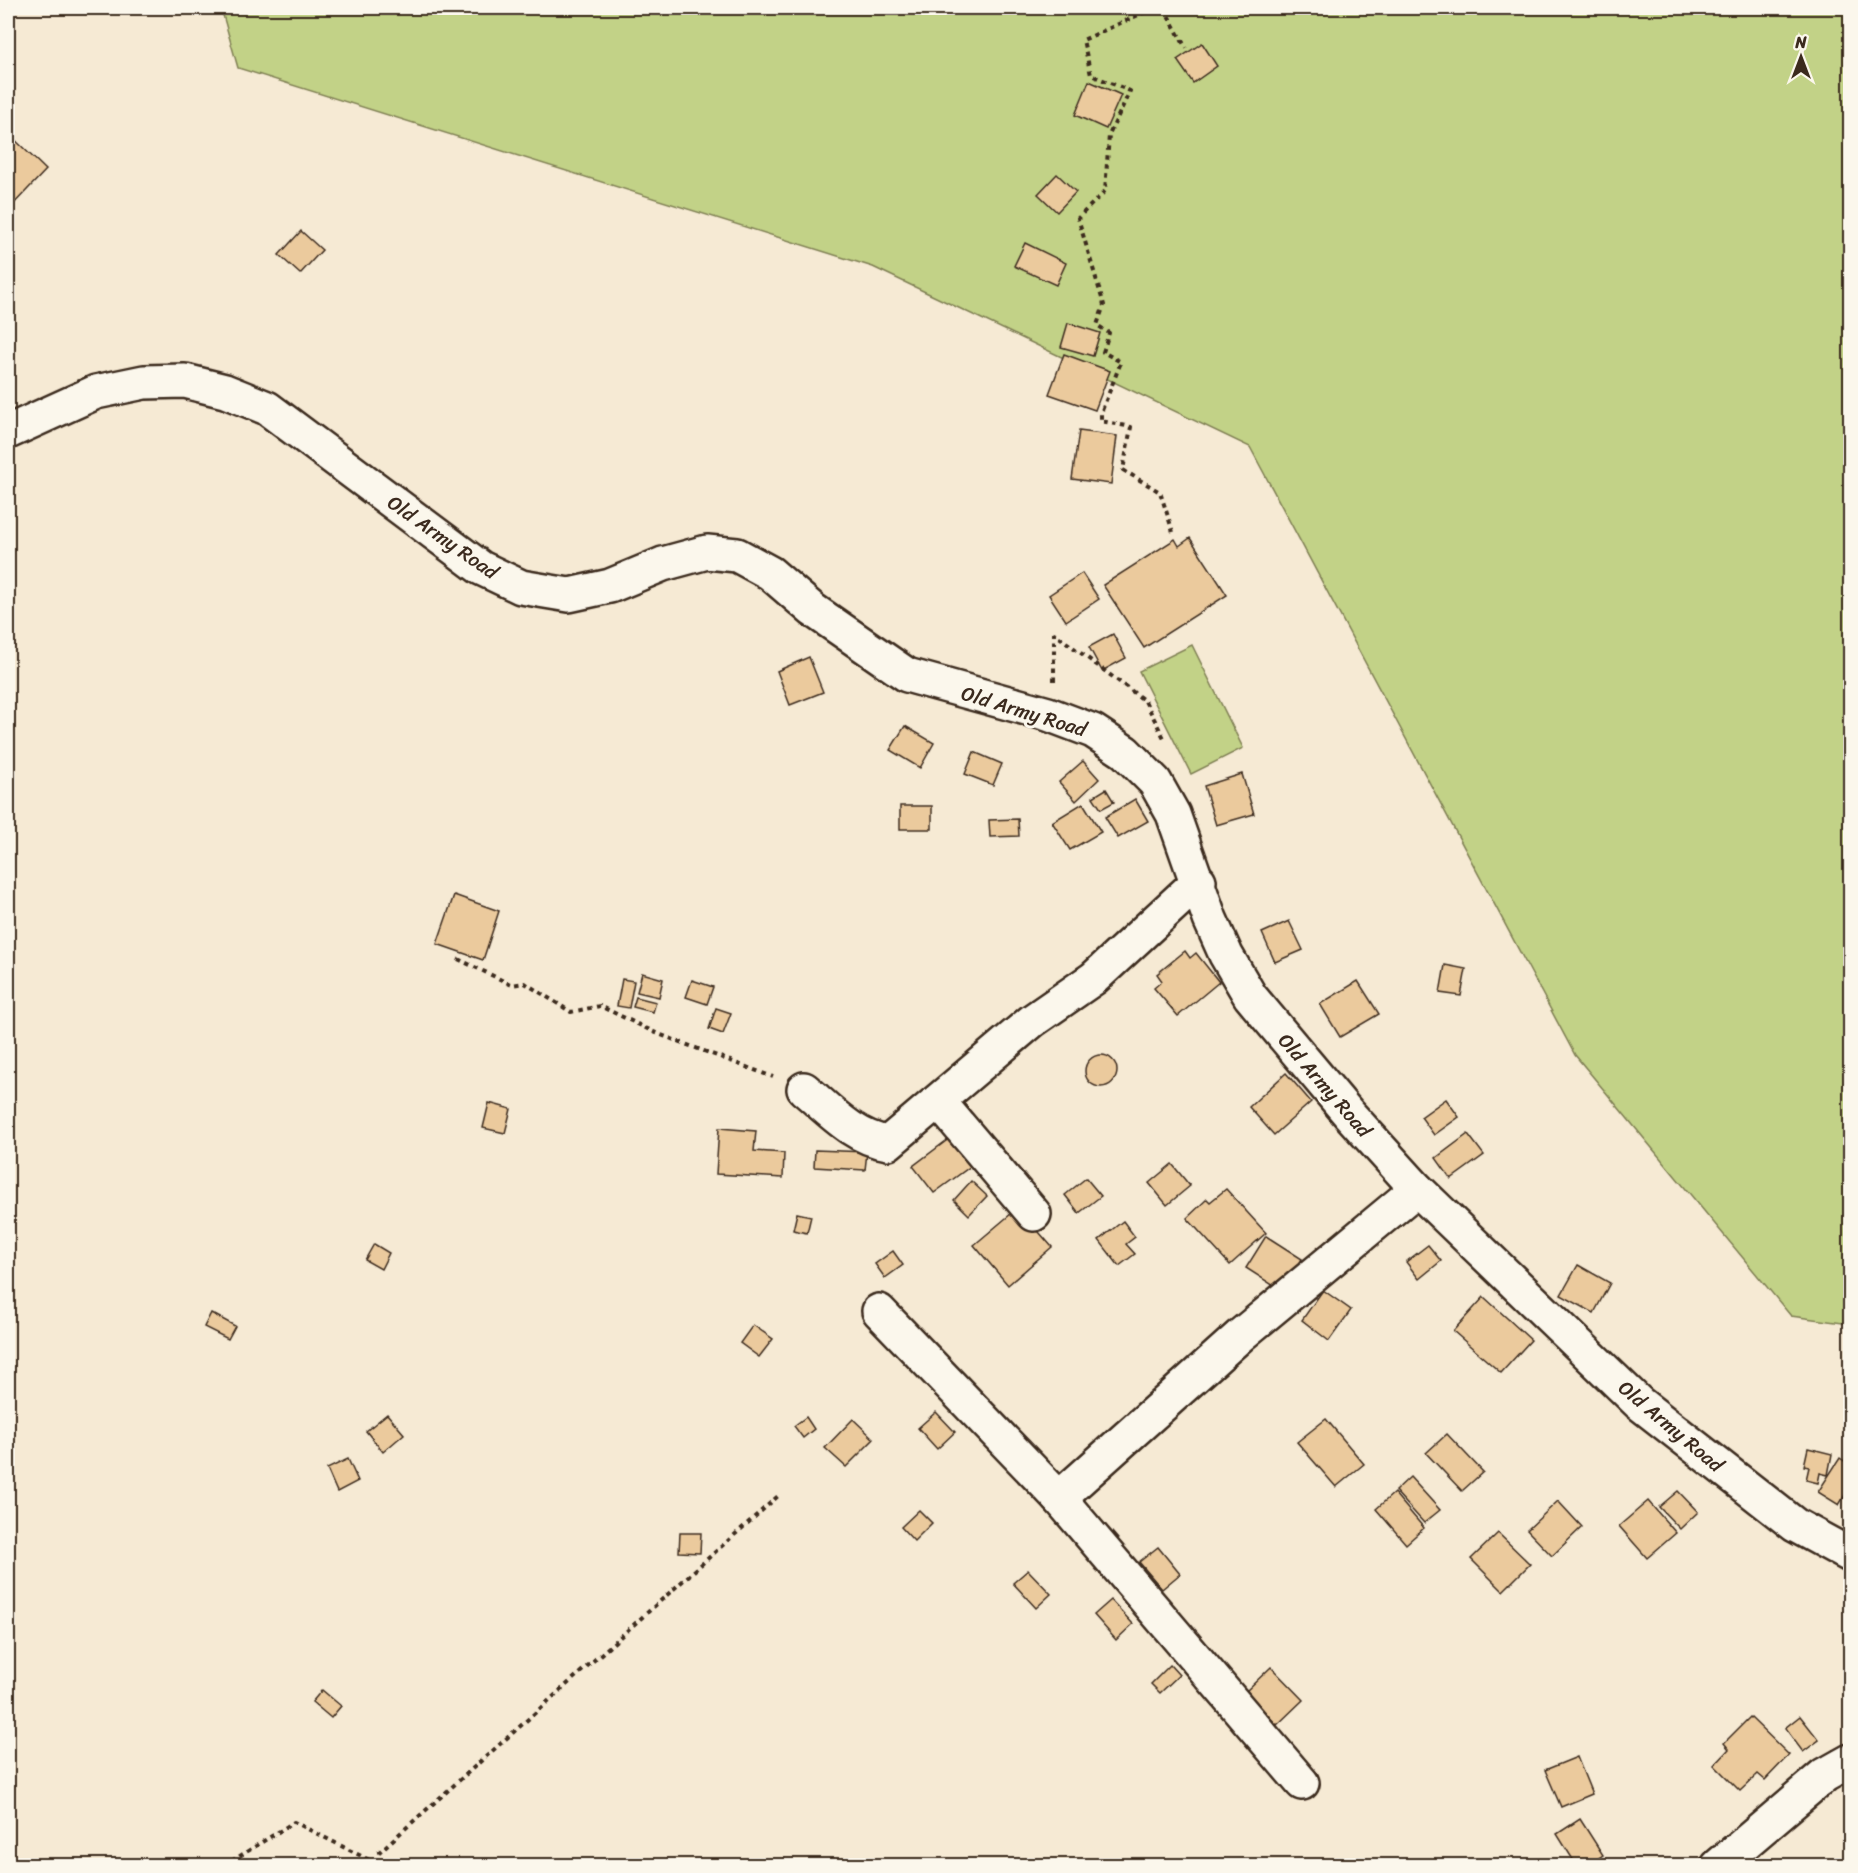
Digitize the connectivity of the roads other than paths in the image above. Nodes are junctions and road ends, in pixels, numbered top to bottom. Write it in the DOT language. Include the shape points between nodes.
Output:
graph roads {
  1 [pos="8,432"];
  2 [pos="1199,881"];
  3 [pos="804,1089"];
  4 [pos="939,1102"];
  5 [pos="1417,1189"];
  6 [pos="1034,1214"];
  7 [pos="879,1311"];
  8 [pos="1059,1498"];
  9 [pos="1851,1555"];
  10 [pos="1851,1761"];
  11 [pos="1302,1783"];
  12 [pos="1718,1866"];
  1 -- 2 [label="street, Old Army Road" via="96,392 144,382 185,381 225,390 267,408 481,568 521,587 569,595 610,586 663,564 707,552 737,555 770,573 813,610 907,675 1048,714 1093,731 1125,752 1155,782 1173,814"];
  2 -- 4 [label="street" via="1094,978 1032,1021"];
  2 -- 5 [label="street, Old Army Road" via="1226,955 1250,996"];
  3 -- 4 [label="street" via="850,1128 872,1141 888,1143"];
  4 -- 6 [label="street"];
  5 -- 8 [label="street" via="1241,1335"];
  5 -- 9 [label="street, Old Army Road" via="1640,1403 1795,1525"];
  7 -- 8 [label="street"];
  8 -- 11 [label="street"];
  10 -- 12 [label="street" via="1825,1775"];
}
